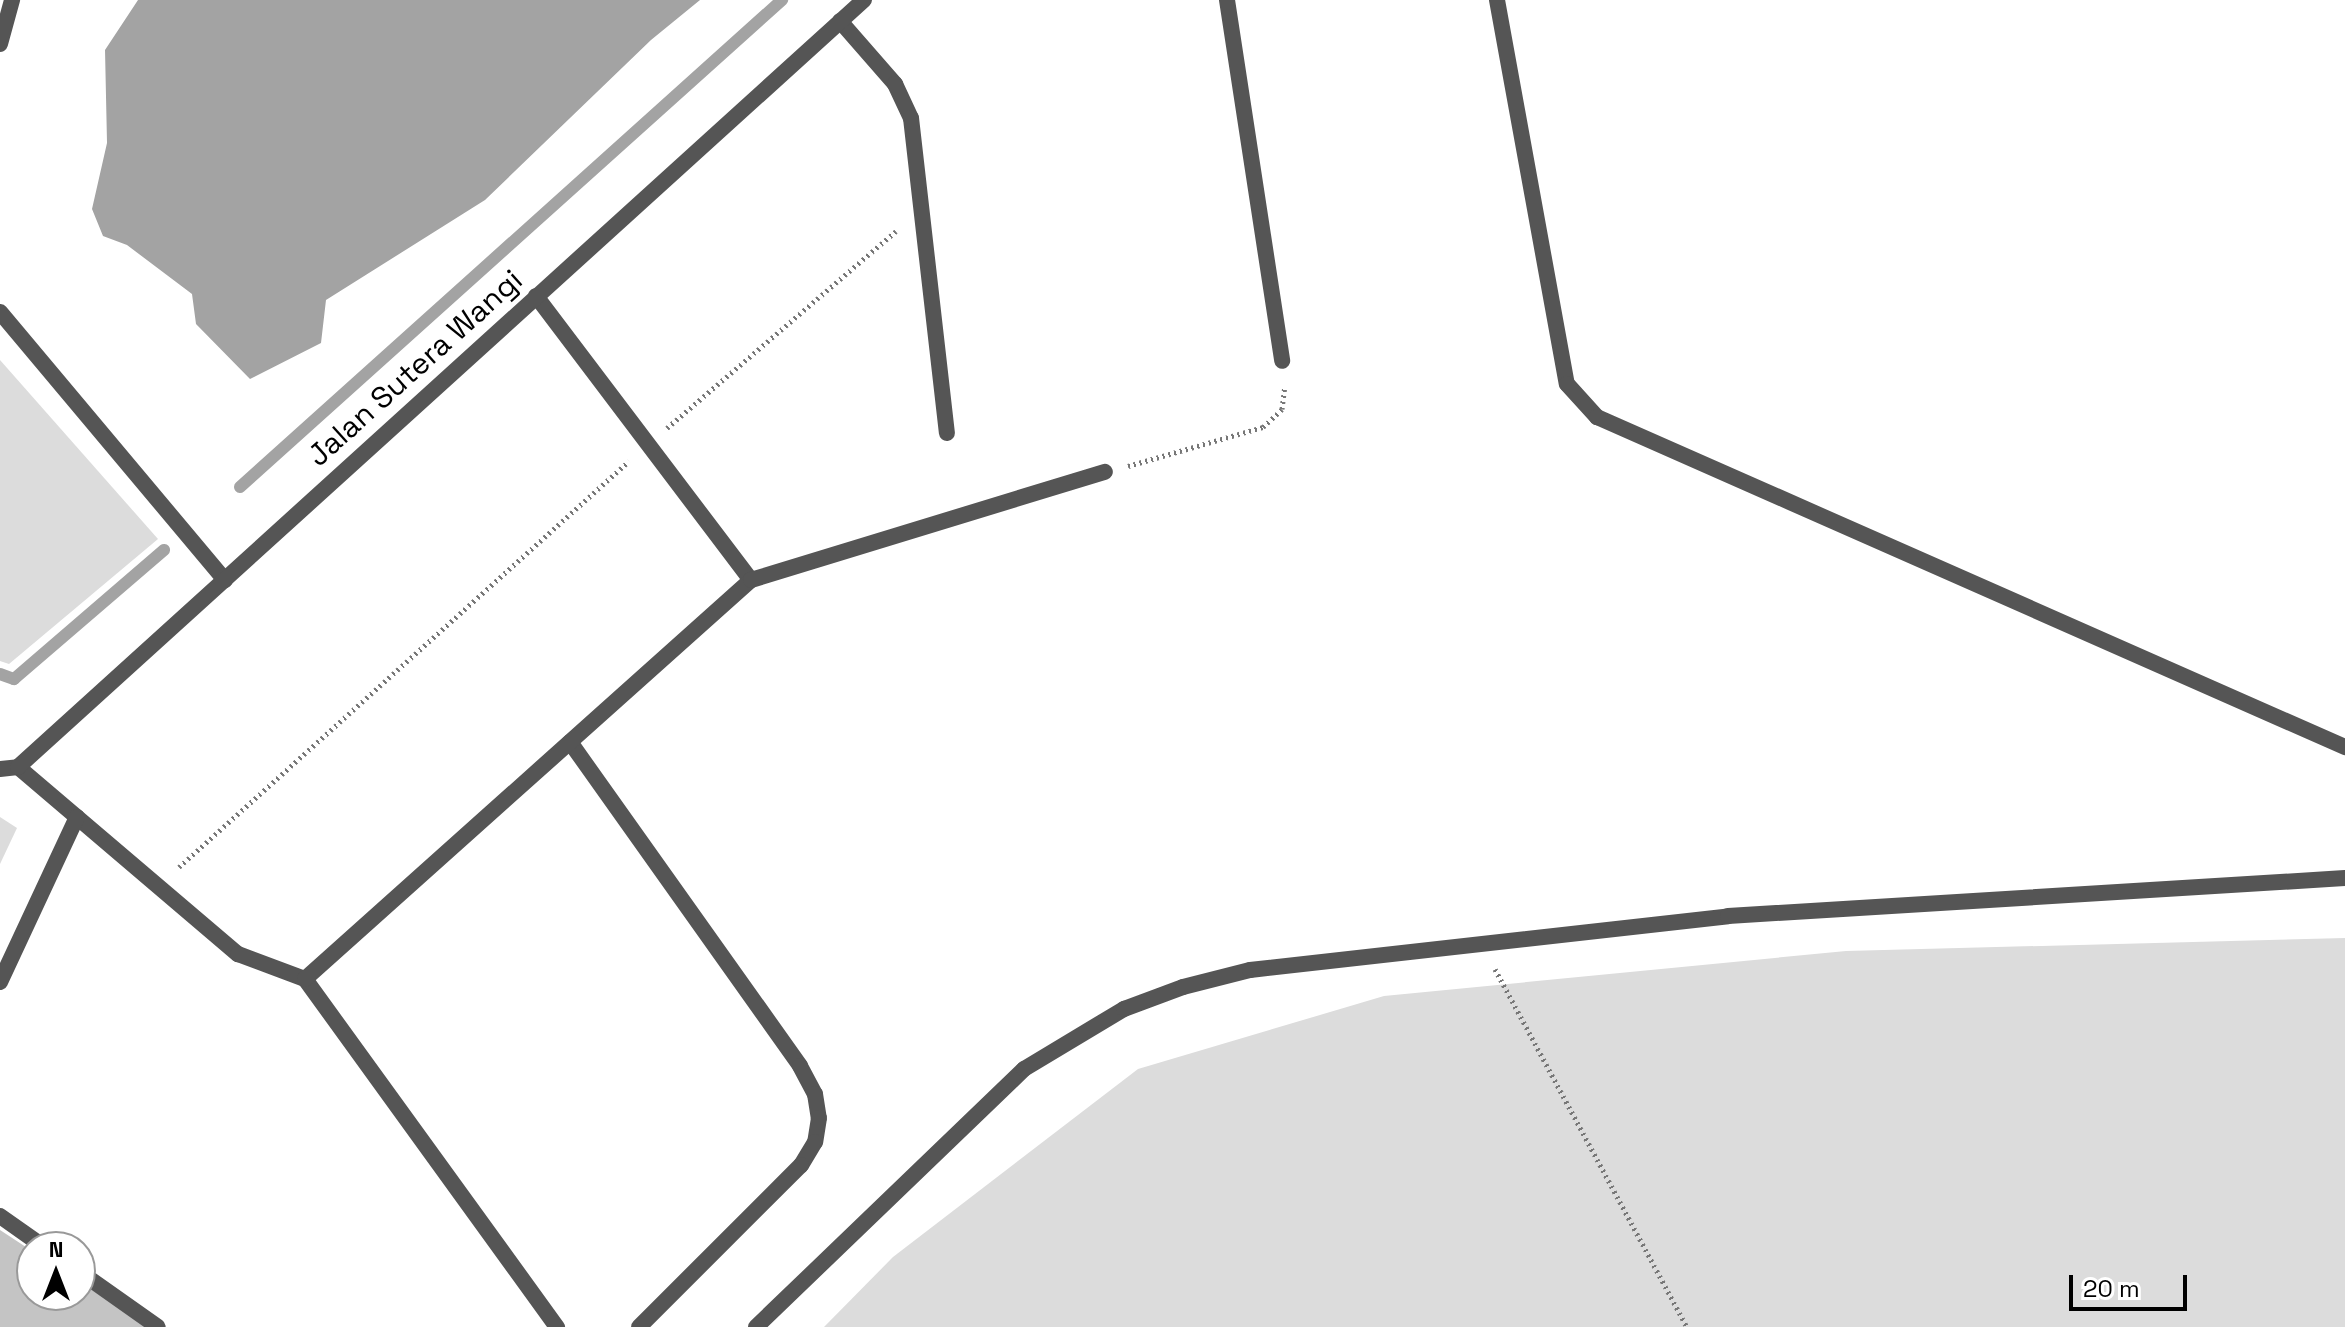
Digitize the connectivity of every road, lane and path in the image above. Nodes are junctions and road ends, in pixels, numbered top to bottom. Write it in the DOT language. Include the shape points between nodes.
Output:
graph roads {
  1 [pos="12,0"];
  2 [pos="864,0"];
  3 [pos="1227,0"];
  4 [pos="1497,0"];
  5 [pos="840,21"];
  6 [pos="0,44"];
  7 [pos="921,212"];
  8 [pos="536,296"];
  9 [pos="0,312"];
  10 [pos="1282,361"];
  11 [pos="1282,409"];
  12 [pos="947,433"];
  13 [pos="648,444"];
  14 [pos="1105,472"];
  15 [pos="225,580"];
  16 [pos="751,580"];
  17 [pos="570,742"];
  18 [pos="2345,747"];
  19 [pos="18,767"];
  20 [pos="0,769"];
  21 [pos="77,817"];
  22 [pos="2345,878"];
  23 [pos="158,886"];
  24 [pos="1481,944"];
  25 [pos="305,979"];
  26 [pos="0,982"];
  27 [pos="0,1216"];
  28 [pos="21,1231"];
  29 [pos="96,1283"];
  30 [pos="158,1327"];
  31 [pos="557,1327"];
  32 [pos="639,1327"];
  33 [pos="756,1327"];
  34 [pos="1687,1327"];
  1 -- 6 [label="street"];
  2 -- 5 [label="street, Jalan Sutera Wangi"];
  3 -- 10 [label="street"];
  4 -- 18 [label="street" via="1567,384 1597,417"];
  5 -- 7 [label="street" via="895,84 911,118"];
  5 -- 8 [label="street, Jalan Sutera Wangi"];
  7 -- 12 [label="street"];
  7 -- 13 [label="path"];
  8 -- 13 [label="street"];
  8 -- 15 [label="street, Jalan Sutera Wangi"];
  9 -- 15 [label="street"];
  11 -- 14 [label="path" via="1263,427"];
  13 -- 16 [label="street"];
  13 -- 23 [label="path"];
  14 -- 16 [label="street"];
  15 -- 19 [label="street, Jalan Sutera Wangi"];
  16 -- 17 [label="street"];
  17 -- 25 [label="street"];
  17 -- 32 [label="street" via="800,1066 815,1094 819,1118 815,1142 801,1165"];
  19 -- 20 [label="street"];
  19 -- 21 [label="street"];
  21 -- 23 [label="street"];
  21 -- 26 [label="street"];
  22 -- 24 [label="street" via="1728,916"];
  23 -- 25 [label="street" via="238,954"];
  24 -- 33 [label="street" via="1250,970 1124,1009 1024,1069"];
  24 -- 34 [label="path"];
  25 -- 31 [label="street"];
  27 -- 28 [label="street"];
  29 -- 30 [label="street"];
}
